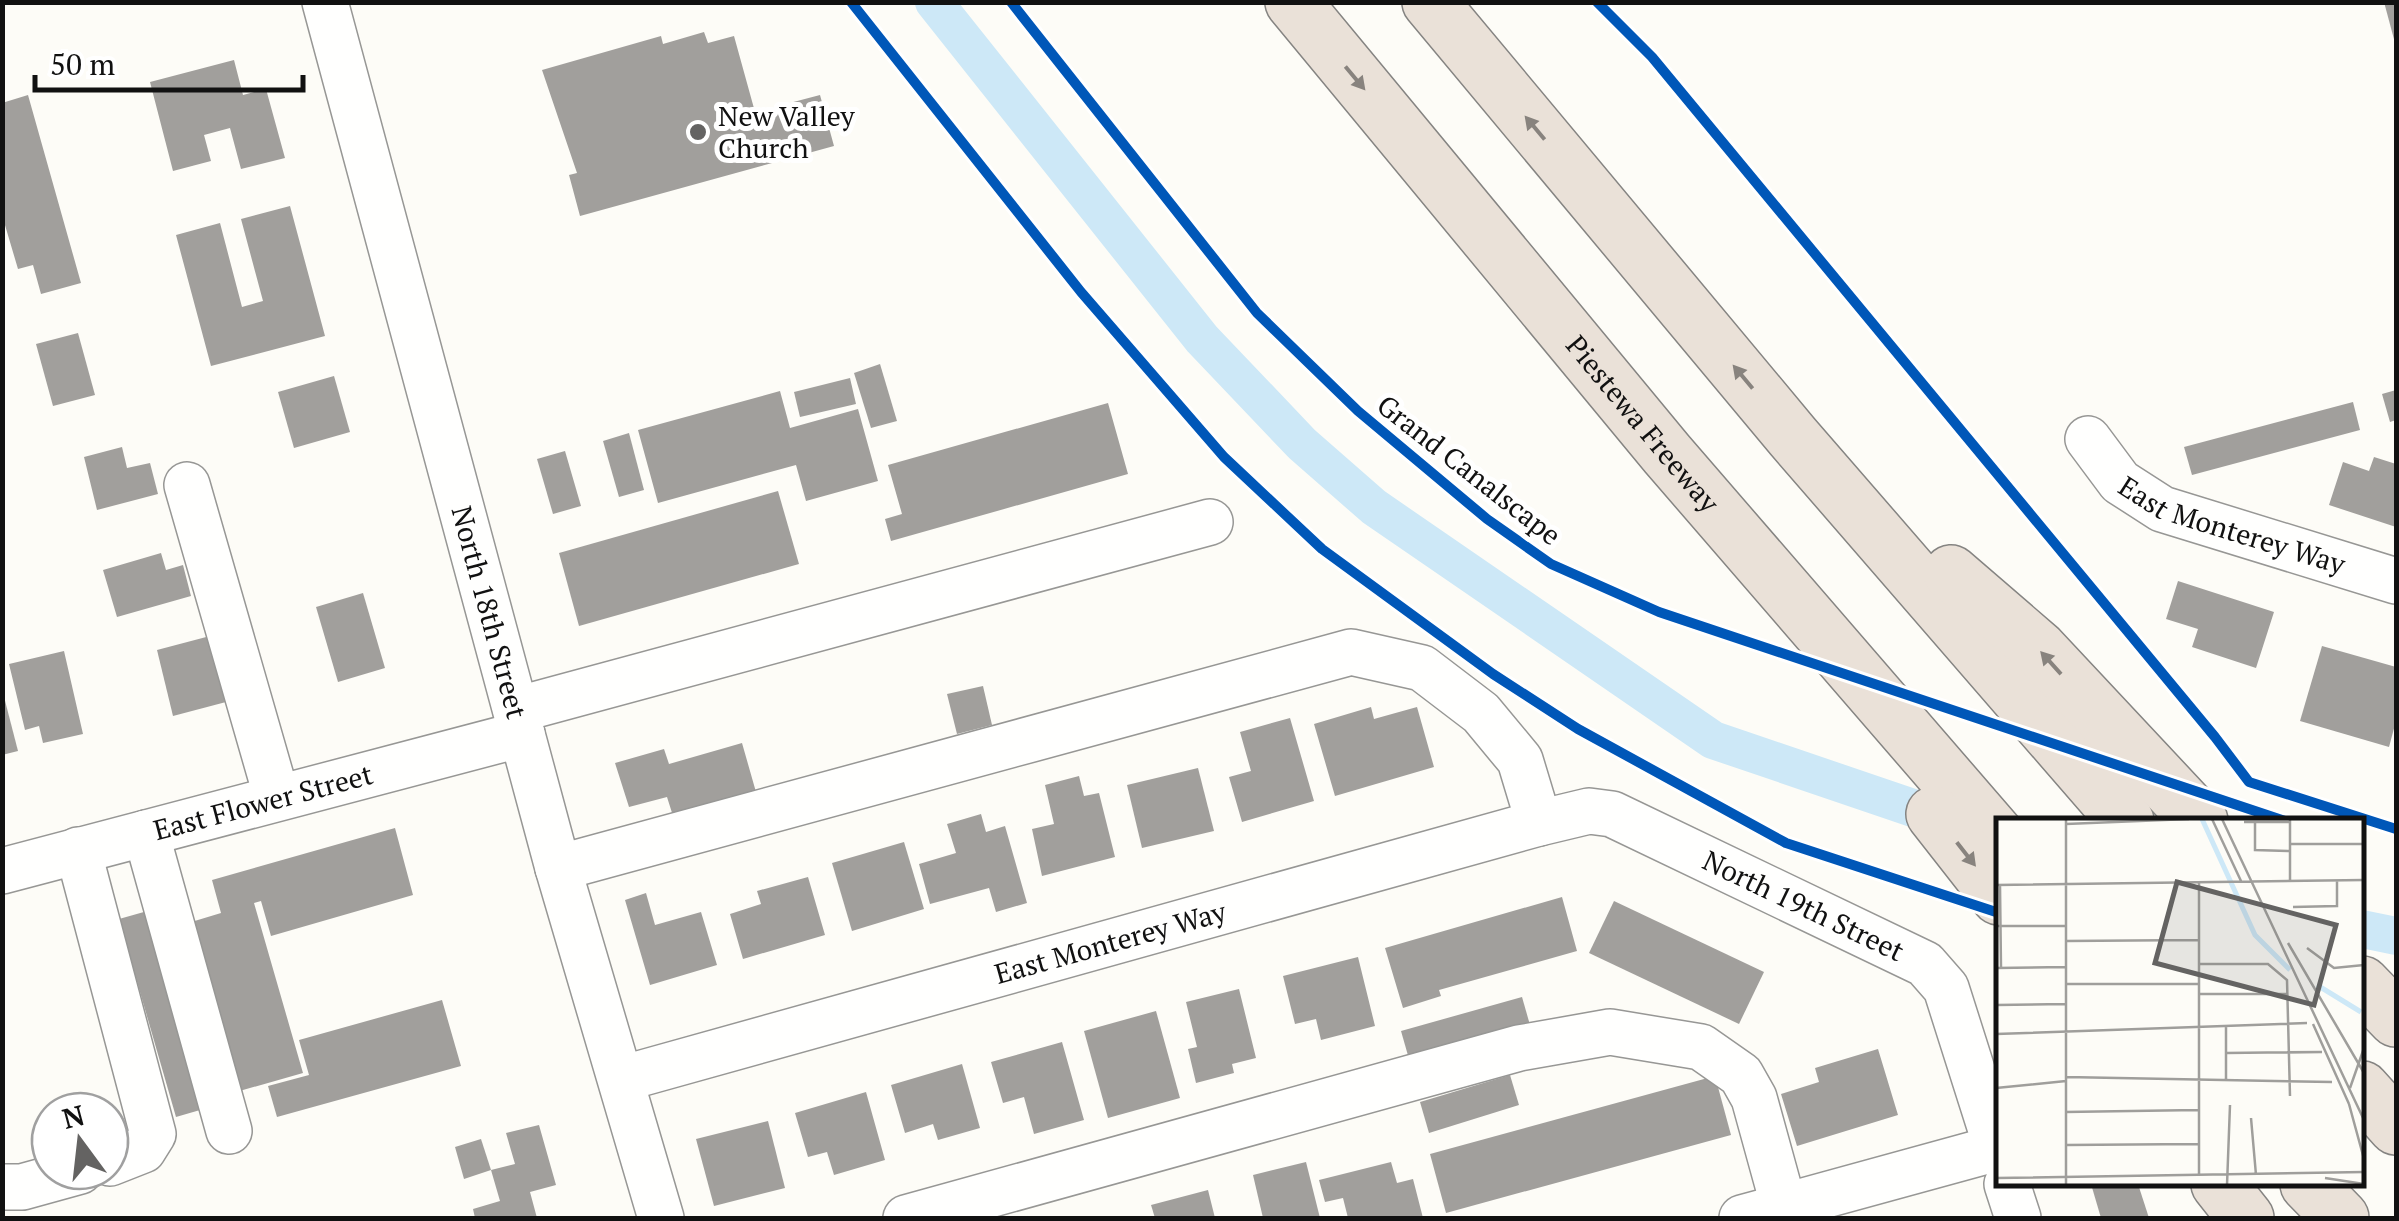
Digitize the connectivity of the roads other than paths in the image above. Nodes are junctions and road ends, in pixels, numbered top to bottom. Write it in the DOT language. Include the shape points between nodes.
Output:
graph roads {
  1 [pos="325,2"];
  2 [pos="1293,2"];
  3 [pos="1430,2"];
  4 [pos="1793,437"];
  5 [pos="2088,439"];
  6 [pos="188,485"];
  7 [pos="1210,522"];
  8 [pos="2396,581"];
  9 [pos="1818,647"];
  10 [pos="519,722"];
  11 [pos="276,798"];
  12 [pos="1601,810"];
  13 [pos="2124,818"];
  14 [pos="2197,818"];
  15 [pos="1539,823"];
  16 [pos="146,833"];
  17 [pos="1996,835"];
  18 [pos="78,850"];
  19 [pos="558,868"];
  20 [pos="2,871"];
  21 [pos="1996,893"];
  22 [pos="2364,986"];
  23 [pos="2396,1019"];
  24 [pos="621,1079"];
  25 [pos="2364,1091"];
  26 [pos="2396,1127"];
  27 [pos="229,1131"];
  28 [pos="1996,1146"];
  29 [pos="130,1155"];
  30 [pos="1996,1163"];
  31 [pos="30,1185"];
  32 [pos="2,1186"];
  33 [pos="2008,1186"];
  34 [pos="2221,1186"];
  35 [pos="2310,1186"];
  36 [pos="1763,1213"];
  37 [pos="661,1218"];
  38 [pos="906,1218"];
  39 [pos="2018,1218"];
  40 [pos="2246,1218"];
  41 [pos="2341,1218"];
  1 -- 10 [label="street, North 18th Street"];
  2 -- 9 [label="highway, Piestewa Freeway, one-way"];
  4 -- 3 [label="highway, one-way"];
  4 -- 13 [label="highway"];
  14 -- 4 [label="highway, one-way" via="2038,649"];
  5 -- 8 [label="street, East Monterey Way" via="2120,482 2162,510"];
  6 -- 11 [label="street"];
  7 -- 10 [label="street, East Flower Street"];
  9 -- 17 [label="highway"];
  9 -- 21 [label="highway, one-way"];
  10 -- 11 [label="street, East Flower Street"];
  10 -- 19 [label="street, North 18th Street"];
  11 -- 16 [label="street, East Flower Street"];
  12 -- 15 [label="street, East Monterey Way"];
  12 -- 28 [label="street, North 19th Street" via="1926,964 1946,988"];
  15 -- 19 [label="street" via="1520,760 1482,713 1422,668 1351,652"];
  15 -- 24 [label="street, East Monterey Way"];
  16 -- 18 [label="street, East Flower Street"];
  16 -- 27 [label="street"];
  18 -- 20 [label="street, East Flower Street"];
  18 -- 29 [label="street" via="152,1121 143,1150"];
  19 -- 24 [label="street, North 18th Street"];
  22 -- 23 [label="highway"];
  24 -- 37 [label="street, North 18th Street"];
  25 -- 26 [label="highway"];
  30 -- 36 [label="street"];
  31 -- 32 [label="street"];
  33 -- 39 [label="street, North 19th Street"];
  34 -- 40 [label="highway"];
  35 -- 41 [label="highway"];
  36 -- 38 [label="street" via="1754,1098 1741,1075 1701,1047 1610,1032 1518,1048"];
}
